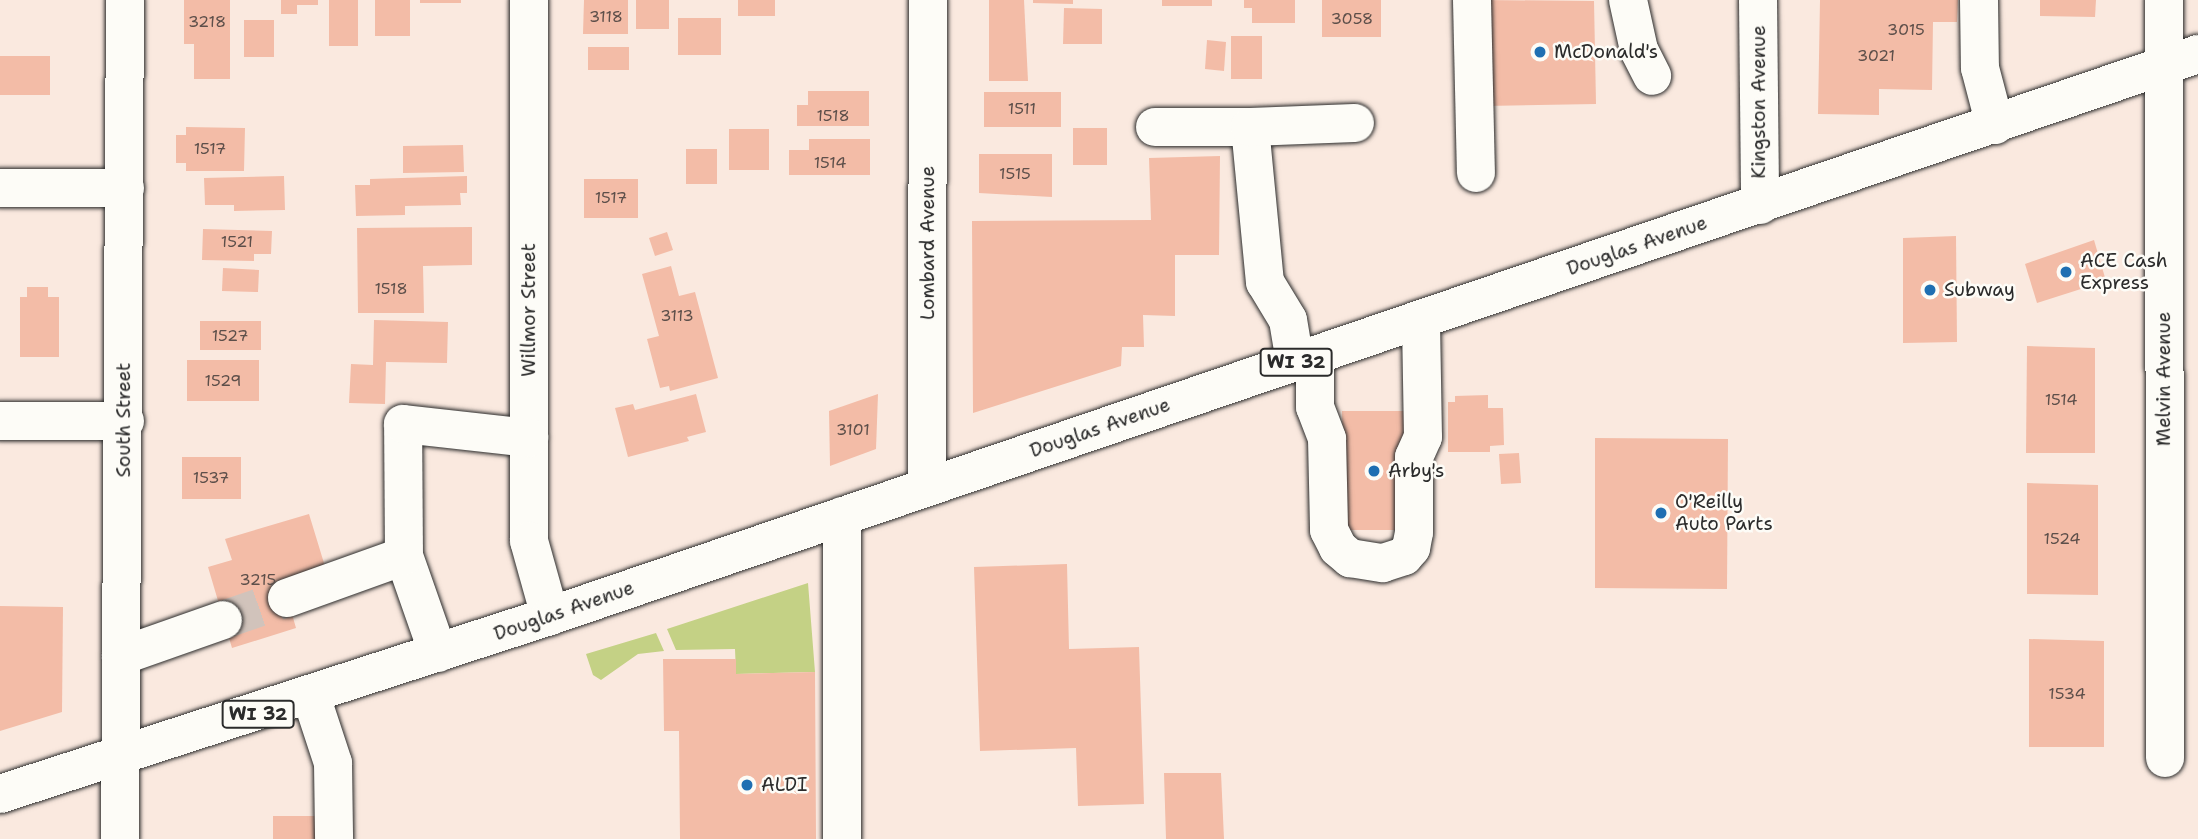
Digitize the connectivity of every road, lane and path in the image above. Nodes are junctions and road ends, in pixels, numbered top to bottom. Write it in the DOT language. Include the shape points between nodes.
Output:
graph roads {
  1 [pos="125,0"];
  2 [pos="529,0"];
  3 [pos="928,0"];
  4 [pos="1472,0"];
  5 [pos="1628,0"];
  6 [pos="1758,0"];
  7 [pos="1979,0"];
  8 [pos="2164,0"];
  9 [pos="2181,61"];
  10 [pos="1652,76"];
  11 [pos="1355,123"];
  12 [pos="1995,125"];
  13 [pos="1155,127"];
  14 [pos="1250,127"];
  15 [pos="1476,173"];
  16 [pos="0,188"];
  17 [pos="125,188"];
  18 [pos="1759,205"];
  19 [pos="1421,320"];
  20 [pos="1305,359"];
  21 [pos="0,421"];
  22 [pos="125,421"];
  23 [pos="529,438"];
  24 [pos="927,487"];
  25 [pos="842,516"];
  26 [pos="404,556"];
  27 [pos="287,597"];
  28 [pos="550,616"];
  29 [pos="223,620"];
  30 [pos="438,653"];
  31 [pos="121,656"];
  32 [pos="312,695"];
  33 [pos="120,756"];
  34 [pos="2165,758"];
  35 [pos="333,763"];
  36 [pos="0,794"];
  37 [pos="120,839"];
  38 [pos="334,839"];
  39 [pos="350,839"];
  40 [pos="842,839"];
  1 -- 17 [label="street, South Street"];
  2 -- 23 [label="street, Willmor Street"];
  3 -- 24 [label="street, Lombard Avenue"];
  4 -- 15 [label="street"];
  5 -- 10 [label="street" via="1639,50"];
  6 -- 18 [label="street, Kingston Avenue"];
  7 -- 12 [label="street" via="1980,68"];
  8 -- 9 [label="street, Melvin Avenue"];
  9 -- 12 [label="street, Douglas Avenue / WI 32"];
  9 -- 34 [label="street, Melvin Avenue"];
  11 -- 14 [label="street"];
  12 -- 18 [label="street, Douglas Avenue / WI 32"];
  13 -- 14 [label="street"];
  14 -- 20 [label="street" via="1265,282"];
  16 -- 17 [label="street"];
  17 -- 22 [label="street, South Street"];
  18 -- 19 [label="street, Douglas Avenue / WI 32"];
  19 -- 20 [label="street, Douglas Avenue / WI 32"];
  19 -- 20 [label="street" via="1423,437 1413,457 1414,532 1404,556 1383,563 1350,558 1338,548 1329,530 1328,439 1315,407"];
  20 -- 24 [label="street, Douglas Avenue / WI 32"];
  21 -- 22 [label="street"];
  22 -- 31 [label="street, South Street"];
  23 -- 26 [label="street" via="403,424"];
  23 -- 28 [label="street, Willmor Street" via="529,541"];
  24 -- 25 [label="street, Douglas Avenue / WI 32"];
  25 -- 28 [label="street, Douglas Avenue / WI 32"];
  25 -- 40 [label="street"];
  26 -- 27 [label="street"];
  26 -- 30 [label="street"];
  28 -- 30 [label="street, Douglas Avenue / WI 32"];
  29 -- 31 [label="street"];
  30 -- 32 [label="street, Douglas Avenue / WI 32"];
  31 -- 33 [label="street, South Street"];
  32 -- 33 [label="street, Douglas Avenue / WI 32"];
  32 -- 35 [label="street"];
  33 -- 36 [label="street, Douglas Avenue / WI 32"];
  33 -- 37 [label="street, South Street"];
  35 -- 38 [label="street"];
  35 -- 39 [label="street" via="346,789"];
}
